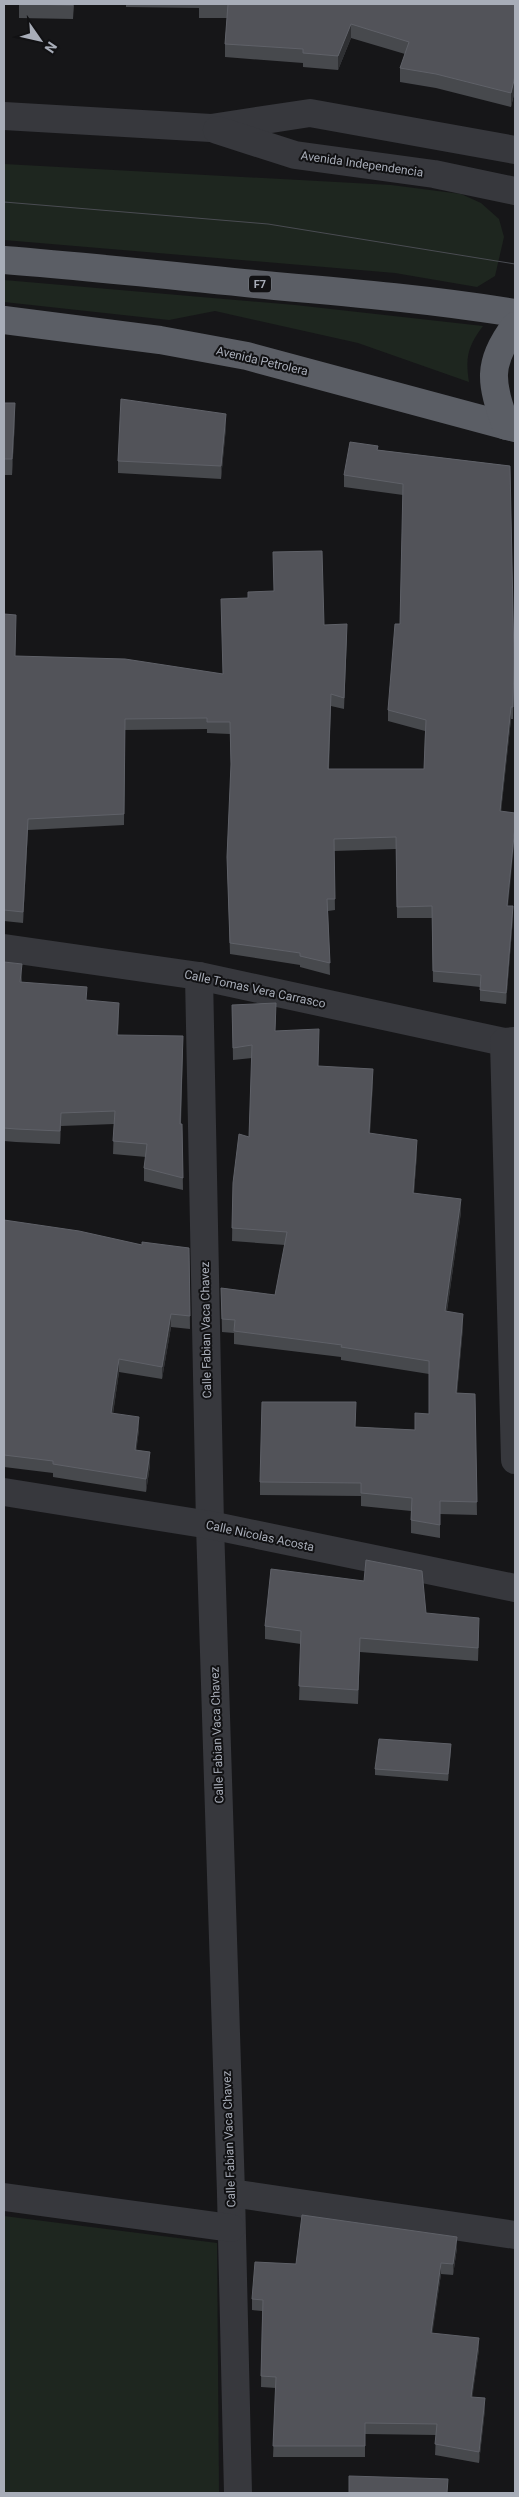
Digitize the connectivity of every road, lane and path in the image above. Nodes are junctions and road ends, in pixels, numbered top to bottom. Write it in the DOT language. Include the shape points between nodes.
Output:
graph roads {
  1 [pos="4,116"];
  2 [pos="211,128"];
  3 [pos="515,150"];
  4 [pos="515,190"];
  5 [pos="4,260"];
  6 [pos="515,313"];
  7 [pos="4,320"];
  8 [pos="515,326"];
  9 [pos="512,430"];
  10 [pos="4,948"];
  11 [pos="199,976"];
  12 [pos="509,1042"];
  13 [pos="515,1460"];
  14 [pos="4,1492"];
  15 [pos="210,1525"];
  16 [pos="515,1588"];
  17 [pos="231,2193"];
  18 [pos="4,2197"];
  19 [pos="232,2228"];
  20 [pos="515,2234"];
  21 [pos="238,2493"];
  1 -- 2 [label="street, Avenida Independencia"];
  2 -- 3 [label="street, Avenida Independencia" via="310,113"];
  2 -- 4 [label="street, Avenida Independencia" via="295,155 434,174"];
  5 -- 6 [label="highway, F7" via="335,291"];
  7 -- 9 [label="highway, Avenida Petrolera" via="160,340 247,356"];
  8 -- 9 [label="highway" via="497,352 494,368 494,385"];
  10 -- 11 [label="street, Calle Tomas Vera Carrasco"];
  11 -- 12 [label="street, Calle Tomas Vera Carrasco"];
  11 -- 15 [label="street, Calle Fabian Vaca Chavez"];
  12 -- 13 [label="street"];
  14 -- 15 [label="street, Calle Nicolas Acosta"];
  15 -- 16 [label="street, Calle Nicolas Acosta"];
  15 -- 17 [label="street, Calle Fabian Vaca Chavez"];
  17 -- 19 [label="street, Calle Fabian Vaca Chavez"];
  17 -- 20 [label="street"];
  18 -- 19 [label="street"];
  19 -- 21 [label="street, Calle Fabian Vaca Chavez"];
}
